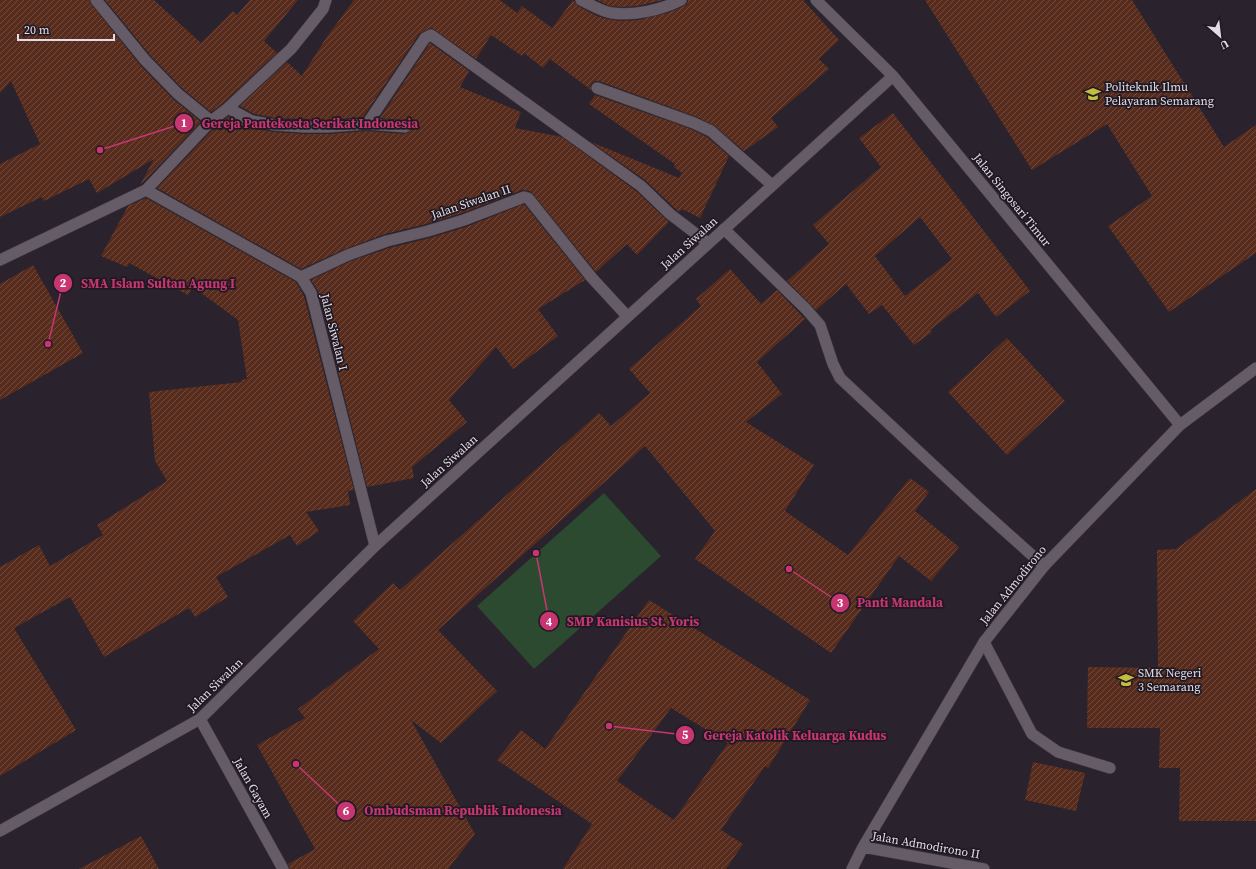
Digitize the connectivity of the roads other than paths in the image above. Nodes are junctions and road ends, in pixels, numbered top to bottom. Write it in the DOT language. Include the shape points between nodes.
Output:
graph roads {
  1 [pos="96,0"];
  2 [pos="326,0"];
  3 [pos="581,0"];
  4 [pos="681,0"];
  5 [pos="816,0"];
  6 [pos="893,76"];
  7 [pos="597,88"];
  8 [pos="228,108"];
  9 [pos="211,120"];
  10 [pos="367,124"];
  11 [pos="405,127"];
  12 [pos="772,185"];
  13 [pos="146,190"];
  14 [pos="724,230"];
  15 [pos="708,243"];
  16 [pos="0,260"];
  17 [pos="301,277"];
  18 [pos="627,316"];
  19 [pos="1256,368"];
  20 [pos="1180,425"];
  21 [pos="375,546"];
  22 [pos="1044,566"];
  23 [pos="984,642"];
  24 [pos="200,719"];
  25 [pos="1110,768"];
  26 [pos="0,831"];
  27 [pos="863,847"];
  28 [pos="283,869"];
  29 [pos="852,869"];
  30 [pos="984,869"];
  1 -- 9 [label="street" via="145,60 178,94"];
  2 -- 8 [label="street" via="323,9 291,49"];
  3 -- 4 [label="street" via="611,13 634,13"];
  5 -- 6 [label="street, Jalan Singosari Timur"];
  6 -- 12 [label="street, Jalan Siwalan"];
  6 -- 20 [label="street, Jalan Singosari Timur"];
  7 -- 12 [label="street" via="711,131"];
  8 -- 9 [label="street"];
  8 -- 10 [label="street" via="252,121 274,125 328,127"];
  9 -- 13 [label="street"];
  10 -- 11 [label="street"];
  10 -- 15 [label="street" via="425,38 431,35 640,186 670,214"];
  12 -- 14 [label="street, Jalan Siwalan"];
  13 -- 16 [label="street"];
  13 -- 17 [label="street, Jalan Siwalan I"];
  14 -- 15 [label="street, Jalan Siwalan"];
  14 -- 22 [label="street" via="820,325 840,378"];
  15 -- 18 [label="street, Jalan Siwalan"];
  17 -- 18 [label="street, Jalan Siwalan II" via="387,241 435,229 528,198 592,278"];
  17 -- 21 [label="street, Jalan Siwalan I" via="311,293"];
  18 -- 21 [label="street, Jalan Siwalan"];
  19 -- 20 [label="street, Jalan Admodirono"];
  20 -- 22 [label="street, Jalan Admodirono"];
  21 -- 24 [label="street, Jalan Siwalan"];
  22 -- 23 [label="street, Jalan Admodirono"];
  23 -- 25 [label="street" via="1032,734 1058,752"];
  23 -- 27 [label="street, Jalan Admodirono"];
  24 -- 26 [label="street, Jalan Siwalan"];
  24 -- 28 [label="street, Jalan Gayam"];
  27 -- 29 [label="street, Jalan Admodirono"];
  27 -- 30 [label="street, Jalan Admodirono II"];
}
